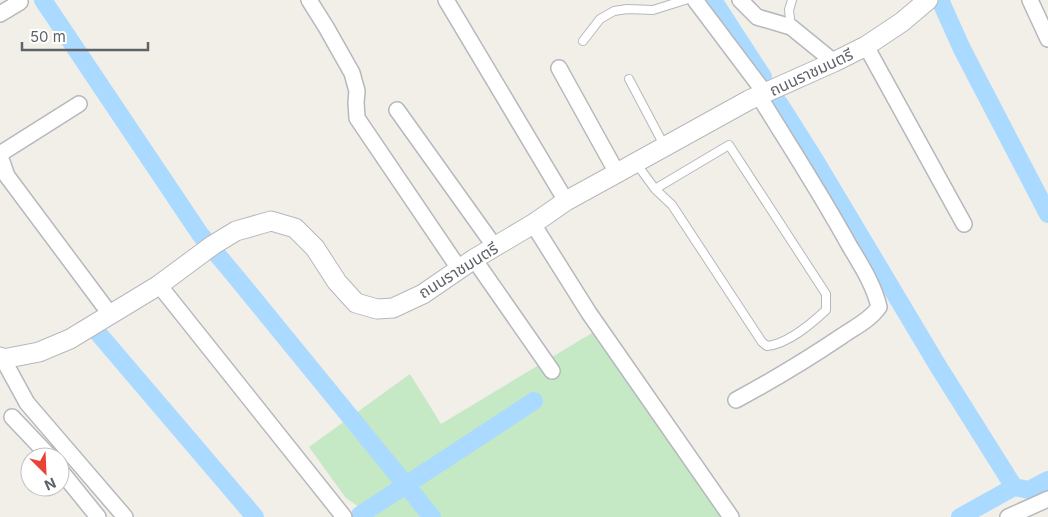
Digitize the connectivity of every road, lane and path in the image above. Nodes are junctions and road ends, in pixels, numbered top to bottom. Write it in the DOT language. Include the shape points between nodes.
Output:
graph roads {
  1 [pos="309,0"];
  2 [pos="446,0"];
  3 [pos="685,0"];
  4 [pos="695,0"];
  5 [pos="740,0"];
  6 [pos="792,0"];
  7 [pos="1030,0"];
  8 [pos="928,1"];
  9 [pos="20,2"];
  10 [pos="0,14"];
  11 [pos="791,27"];
  12 [pos="1048,39"];
  13 [pos="583,42"];
  14 [pos="866,46"];
  15 [pos="834,62"];
  16 [pos="558,68"];
  17 [pos="629,79"];
  18 [pos="762,94"];
  19 [pos="79,104"];
  20 [pos="397,110"];
  21 [pos="665,147"];
  22 [pos="0,155"];
  23 [pos="636,163"];
  24 [pos="617,173"];
  25 [pos="655,189"];
  26 [pos="566,202"];
  27 [pos="533,224"];
  28 [pos="964,224"];
  29 [pos="495,247"];
  30 [pos="467,265"];
  31 [pos="159,285"];
  32 [pos="110,314"];
  33 [pos="2,358"];
  34 [pos="552,371"];
  35 [pos="736,400"];
  36 [pos="27,403"];
  37 [pos="6,421"];
  38 [pos="38,447"];
  39 [pos="70,482"];
  40 [pos="1048,499"];
  41 [pos="98,517"];
  42 [pos="124,517"];
  43 [pos="344,517"];
  44 [pos="731,517"];
  45 [pos="1008,517"];
  1 -- 30 [label="street" via="352,74 357,91 357,118"];
  2 -- 26 [label="street"];
  3 -- 13 [label="lane" via="653,10 614,11 600,18"];
  4 -- 18 [label="street"];
  5 -- 11 [label="street" via="757,17"];
  6 -- 11 [label="lane" via="789,10"];
  7 -- 12 [label="street"];
  8 -- 14 [label="street, ถนนราชมนตรี"];
  9 -- 10 [label="street"];
  11 -- 15 [label="street"];
  14 -- 15 [label="street, ถนนราชมนตรี"];
  14 -- 28 [label="street"];
  15 -- 18 [label="street, ถนนราชมนตรี"];
  16 -- 24 [label="street"];
  17 -- 21 [label="lane"];
  18 -- 21 [label="street, ถนนราชมนตรี"];
  18 -- 35 [label="street" via="868,277 879,307 874,315 835,341"];
  19 -- 22 [label="street"];
  20 -- 29 [label="street"];
  21 -- 23 [label="street, ถนนราชมนตรี"];
  22 -- 32 [label="street" via="7,176"];
  23 -- 24 [label="street, ถนนราชมนตรี"];
  23 -- 25 [label="lane"];
  24 -- 26 [label="street, ถนนราชมนตรี"];
  25 -- 25 [label="lane" via="729,145 826,294 826,310 810,326 775,346 767,346 672,205"];
  26 -- 27 [label="street, ถนนราชมนตรี"];
  27 -- 29 [label="street, ถนนราชมนตรี"];
  27 -- 44 [label="street" via="590,313"];
  29 -- 30 [label="street, ถนนราชมนตรี"];
  30 -- 31 [label="street, ถนนราชมนตรี" via="408,301 393,308 377,309 356,303 337,282 315,248 295,228 271,221 236,231"];
  30 -- 34 [label="street"];
  31 -- 32 [label="street, ถนนราชมนตรี"];
  31 -- 43 [label="street"];
  32 -- 33 [label="street, ถนนราชมนตรี" via="39,352"];
  33 -- 36 [label="street"];
  36 -- 37 [label="street"];
  36 -- 42 [label="street"];
  37 -- 38 [label="street"];
  39 -- 41 [label="street"];
  40 -- 45 [label="street"];
}
